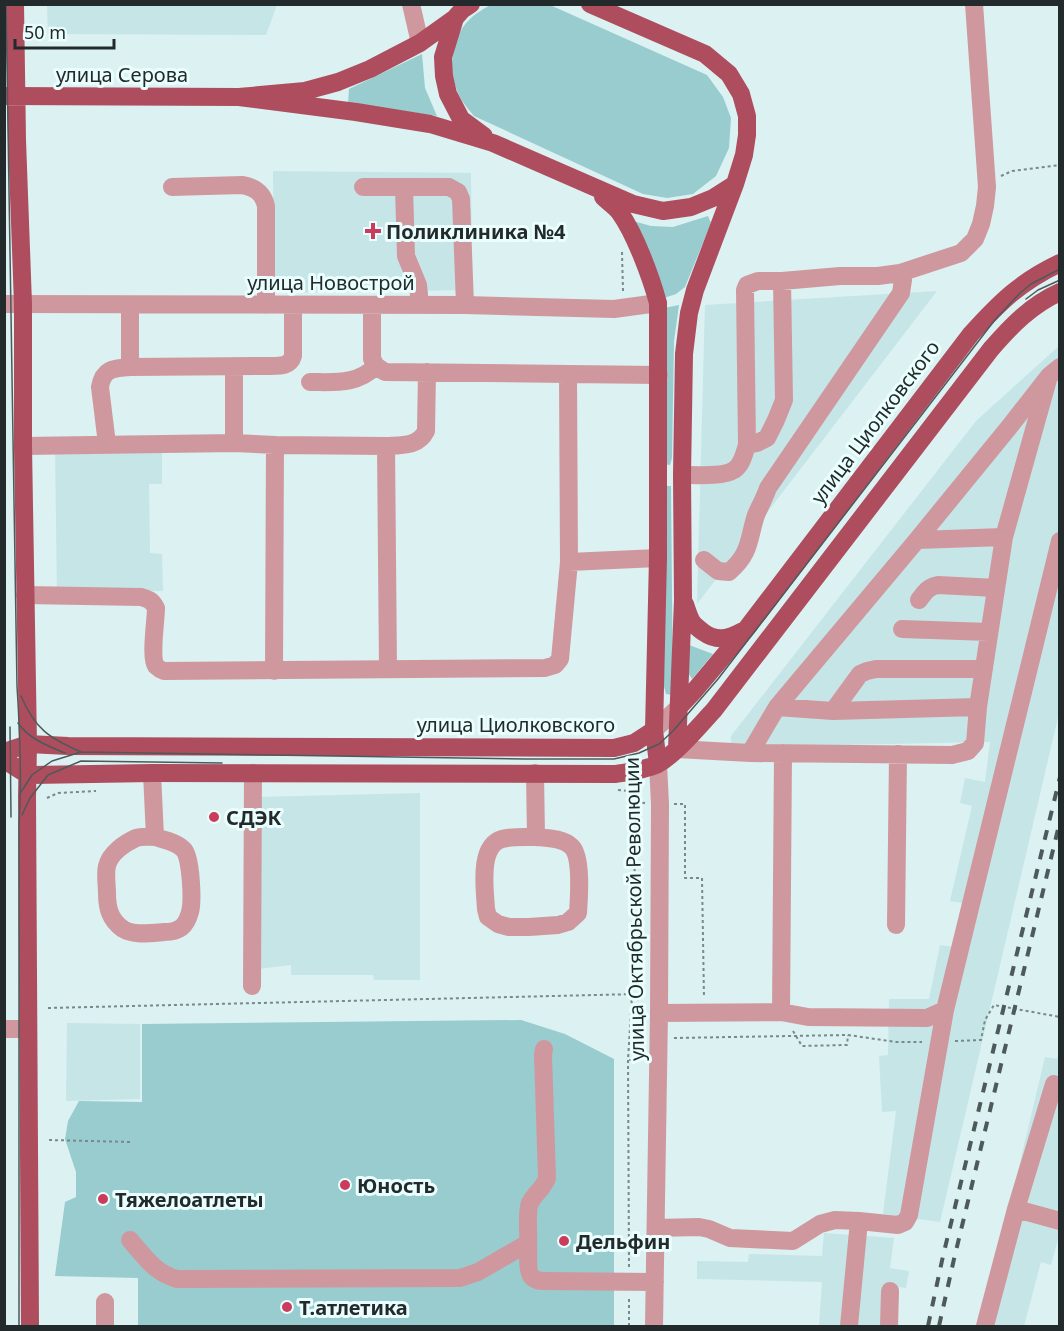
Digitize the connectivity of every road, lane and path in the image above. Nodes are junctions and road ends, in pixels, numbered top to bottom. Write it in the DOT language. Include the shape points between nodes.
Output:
graph roads {
  1 [pos="15,4"];
  2 [pos="411,4"];
  3 [pos="471,4"];
  4 [pos="590,4"];
  5 [pos="974,4"];
  6 [pos="456,11"];
  7 [pos="420,44"];
  8 [pos="4,96"];
  9 [pos="239,97"];
  10 [pos="493,143"];
  11 [pos="1059,165"];
  12 [pos="735,184"];
  13 [pos="404,187"];
  14 [pos="593,187"];
  15 [pos="987,187"];
  16 [pos="172,188"];
  17 [pos="363,188"];
  18 [pos="622,252"];
  19 [pos="1059,263"];
  20 [pos="900,273"];
  21 [pos="782,281"];
  22 [pos="1059,292"];
  23 [pos="622,298"];
  24 [pos="658,303"];
  25 [pos="4,304"];
  26 [pos="23,304"];
  27 [pos="130,305"];
  28 [pos="266,305"];
  29 [pos="293,305"];
  30 [pos="372,305"];
  31 [pos="420,305"];
  32 [pos="465,305"];
  33 [pos="376,366"];
  34 [pos="130,367"];
  35 [pos="234,367"];
  36 [pos="427,372"];
  37 [pos="1054,372"];
  38 [pos="568,374"];
  39 [pos="659,375"];
  40 [pos="310,382"];
  41 [pos="234,443"];
  42 [pos="107,444"];
  43 [pos="275,445"];
  44 [pos="747,445"];
  45 [pos="23,446"];
  46 [pos="386,446"];
  47 [pos="682,475"];
  48 [pos="658,476"];
  49 [pos="1004,537"];
  50 [pos="917,540"];
  51 [pos="1059,541"];
  52 [pos="658,558"];
  53 [pos="704,560"];
  54 [pos="569,562"];
  55 [pos="996,588"];
  56 [pos="25,595"];
  57 [pos="683,600"];
  58 [pos="919,600"];
  59 [pos="747,628"];
  60 [pos="902,628"];
  61 [pos="989,632"];
  62 [pos="388,669"];
  63 [pos="984,669"];
  64 [pos="274,671"];
  65 [pos="978,706"];
  66 [pos="679,707"];
  67 [pos="777,707"];
  68 [pos="833,711"];
  69 [pos="654,730"];
  70 [pos="28,744"];
  71 [pos="677,749"];
  72 [pos="4,752"];
  73 [pos="750,753"];
  74 [pos="783,753"];
  75 [pos="898,754"];
  76 [pos="4,760"];
  77 [pos="658,764"];
  78 [pos="152,773"];
  79 [pos="253,773"];
  80 [pos="535,773"];
  81 [pos="28,775"];
  82 [pos="636,802"];
  83 [pos="154,837"];
  84 [pos="536,837"];
  85 [pos="896,926"];
  86 [pos="252,986"];
  87 [pos="632,995"];
  88 [pos="48,1008"];
  89 [pos="945,1010"];
  90 [pos="781,1012"];
  91 [pos="659,1013"];
  92 [pos="4,1029"];
  93 [pos="28,1029"];
  94 [pos="848,1035"];
  95 [pos="802,1046"];
  96 [pos="544,1049"];
  97 [pos="628,1060"];
  98 [pos="1054,1084"];
  99 [pos="49,1140"];
  100 [pos="131,1142"];
  101 [pos="1016,1209"];
  102 [pos="859,1221"];
  103 [pos="1059,1221"];
  104 [pos="656,1228"];
  105 [pos="130,1240"];
  106 [pos="528,1243"];
  107 [pos="629,1282"];
  108 [pos="655,1282"];
  109 [pos="890,1291"];
  110 [pos="105,1302"];
  111 [pos="30,1326"];
  112 [pos="105,1326"];
  113 [pos="629,1326"];
  114 [pos="654,1326"];
  115 [pos="849,1326"];
  116 [pos="889,1326"];
  117 [pos="985,1326"];
  1 -- 26 [label="main road"];
  2 -- 7 [label="street"];
  3 -- 6 [label="main road"];
  4 -- 12 [label="main road" via="705,54 729,74 741,94 747,116 744,155"];
  5 -- 15 [label="street"];
  6 -- 7 [label="main road"];
  6 -- 10 [label="main road" via="443,57 448,94 461,118"];
  7 -- 9 [label="main road" via="338,82 305,91"];
  8 -- 9 [label="main road, улица Серова"];
  9 -- 10 [label="main road" via="430,124"];
  10 -- 14 [label="main road"];
  11 -- 15 [label="path" via="1012,171"];
  12 -- 14 [label="main road" via="691,207 663,211 633,204"];
  12 -- 47 [label="main road" via="689,313 684,354"];
  13 -- 17 [label="street"];
  13 -- 31 [label="street" via="406,256 418,285"];
  13 -- 32 [label="street" via="449,187 460,195"];
  14 -- 24 [label="main road, улица Октябрьской Революции" via="619,212"];
  15 -- 20 [label="street" via="975,239 961,253"];
  16 -- 28 [label="street" via="242,185 260,193 266,206"];
  18 -- 23 [label="path"];
  19 -- 59 [label="main road, улица Циолковского" via="1018,287 971,334"];
  20 -- 21 [label="street"];
  20 -- 53 [label="street" via="901,293 768,488 748,548 738,564 729,572 717,571"];
  21 -- 44 [label="street" via="784,400 767,438"];
  21 -- 44 [label="street" via="752,282 745,290"];
  22 -- 71 [label="main road" via="1014,322 991,349 714,710"];
  24 -- 32 [label="street, улица Новострой" via="614,309"];
  24 -- 39 [label="main road, улица Октябрьской Революции"];
  25 -- 26 [label="street, улица Новострой"];
  26 -- 27 [label="street, улица Новострой"];
  26 -- 45 [label="main road"];
  27 -- 28 [label="street, улица Новострой"];
  27 -- 34 [label="street"];
  28 -- 29 [label="street, улица Новострой"];
  29 -- 30 [label="street, улица Новострой"];
  29 -- 35 [label="street" via="291,361 281,366"];
  30 -- 31 [label="street, улица Новострой"];
  30 -- 33 [label="street" via="372,359"];
  31 -- 32 [label="street, улица Новострой"];
  33 -- 36 [label="street" via="385,372"];
  33 -- 40 [label="street" via="354,380"];
  34 -- 35 [label="street"];
  34 -- 42 [label="street" via="115,368 101,379"];
  35 -- 41 [label="street"];
  36 -- 38 [label="street"];
  36 -- 46 [label="street" via="426,431 417,442"];
  37 -- 49 [label="street"];
  37 -- 50 [label="street"];
  38 -- 39 [label="street"];
  38 -- 54 [label="street"];
  39 -- 48 [label="main road, улица Октябрьской Революции"];
  41 -- 42 [label="street"];
  41 -- 43 [label="street"];
  42 -- 45 [label="street"];
  43 -- 46 [label="street"];
  43 -- 64 [label="street"];
  44 -- 47 [label="street" via="734,470"];
  45 -- 56 [label="main road"];
  46 -- 62 [label="street"];
  47 -- 48 [label="main road"];
  47 -- 57 [label="main road"];
  48 -- 52 [label="main road, улица Октябрьской Революции"];
  49 -- 50 [label="street"];
  49 -- 55 [label="street"];
  50 -- 67 [label="street"];
  51 -- 89 [label="street"];
  52 -- 54 [label="street"];
  52 -- 69 [label="main road, улица Октябрьской Революции"];
  54 -- 62 [label="street" via="562,651 555,665"];
  55 -- 58 [label="street" via="931,586"];
  55 -- 61 [label="street"];
  56 -- 64 [label="street" via="149,599 156,608 153,650 157,668"];
  56 -- 70 [label="main road"];
  57 -- 59 [label="main road" via="693,623 711,637 734,636"];
  57 -- 66 [label="main road"];
  59 -- 66 [label="main road, улица Циолковского"];
  60 -- 61 [label="street"];
  61 -- 63 [label="street"];
  62 -- 64 [label="street"];
  63 -- 65 [label="street"];
  63 -- 68 [label="street" via="867,671 860,674"];
  65 -- 68 [label="street"];
  65 -- 75 [label="street" via="975,743 968,751"];
  66 -- 69 [label="street, улица Циолковского"];
  66 -- 71 [label="main road"];
  67 -- 68 [label="street"];
  67 -- 73 [label="street"];
  69 -- 70 [label="main road, улица Циолковского" via="634,743 614,747"];
  69 -- 77 [label="main road, улица Октябрьской Революции"];
  70 -- 72 [label="main road, улица Циолковского"];
  70 -- 81 [label="main road"];
  71 -- 73 [label="street"];
  71 -- 77 [label="main road"];
  73 -- 74 [label="street"];
  74 -- 75 [label="street"];
  74 -- 90 [label="street"];
  75 -- 85 [label="street"];
  76 -- 81 [label="main road"];
  77 -- 80 [label="main road" via="615,774"];
  77 -- 91 [label="street, улица Октябрьской Революции"];
  78 -- 79 [label="main road"];
  78 -- 81 [label="main road"];
  78 -- 83 [label="street"];
  79 -- 80 [label="main road"];
  79 -- 86 [label="street"];
  80 -- 84 [label="street"];
  81 -- 93 [label="main road"];
  82 -- 87 [label="path"];
  83 -- 83 [label="street" via="137,838 126,844 111,856 106,866 107,908 113,919 130,932 173,932 185,925 189,917 190,862 185,850"];
  84 -- 84 [label="street" via="500,840 486,857 486,909 488,917 498,924 558,925 578,913 577,857 572,847 552,838"];
  87 -- 88 [label="path"];
  87 -- 97 [label="path"];
  87 -- 97 [label="path" via="638,994 638,1038 636,1060"];
  89 -- 90 [label="street" via="927,1018 808,1017"];
  89 -- 102 [label="street" via="909,1215 898,1225"];
  90 -- 91 [label="street"];
  91 -- 104 [label="street, улица Октябрьской Революции"];
  92 -- 93 [label="street"];
  93 -- 111 [label="main road"];
  94 -- 95 [label="path" via="847,1045"];
  96 -- 106 [label="street" via="547,1178 529,1208"];
  97 -- 107 [label="path"];
  98 -- 101 [label="street"];
  99 -- 100 [label="path"];
  101 -- 103 [label="street"];
  101 -- 117 [label="street"];
  102 -- 104 [label="street" via="827,1222 793,1241 730,1238 699,1227"];
  102 -- 115 [label="street"];
  104 -- 108 [label="street, улица Октябрьской Революции"];
  105 -- 106 [label="street" via="165,1276 190,1280 460,1278"];
  106 -- 107 [label="street" via="529,1269 537,1280"];
  107 -- 108 [label="street"];
  107 -- 113 [label="path"];
  108 -- 114 [label="street, улица Октябрьской Революции"];
  109 -- 116 [label="street"];
  110 -- 112 [label="street"];
}
